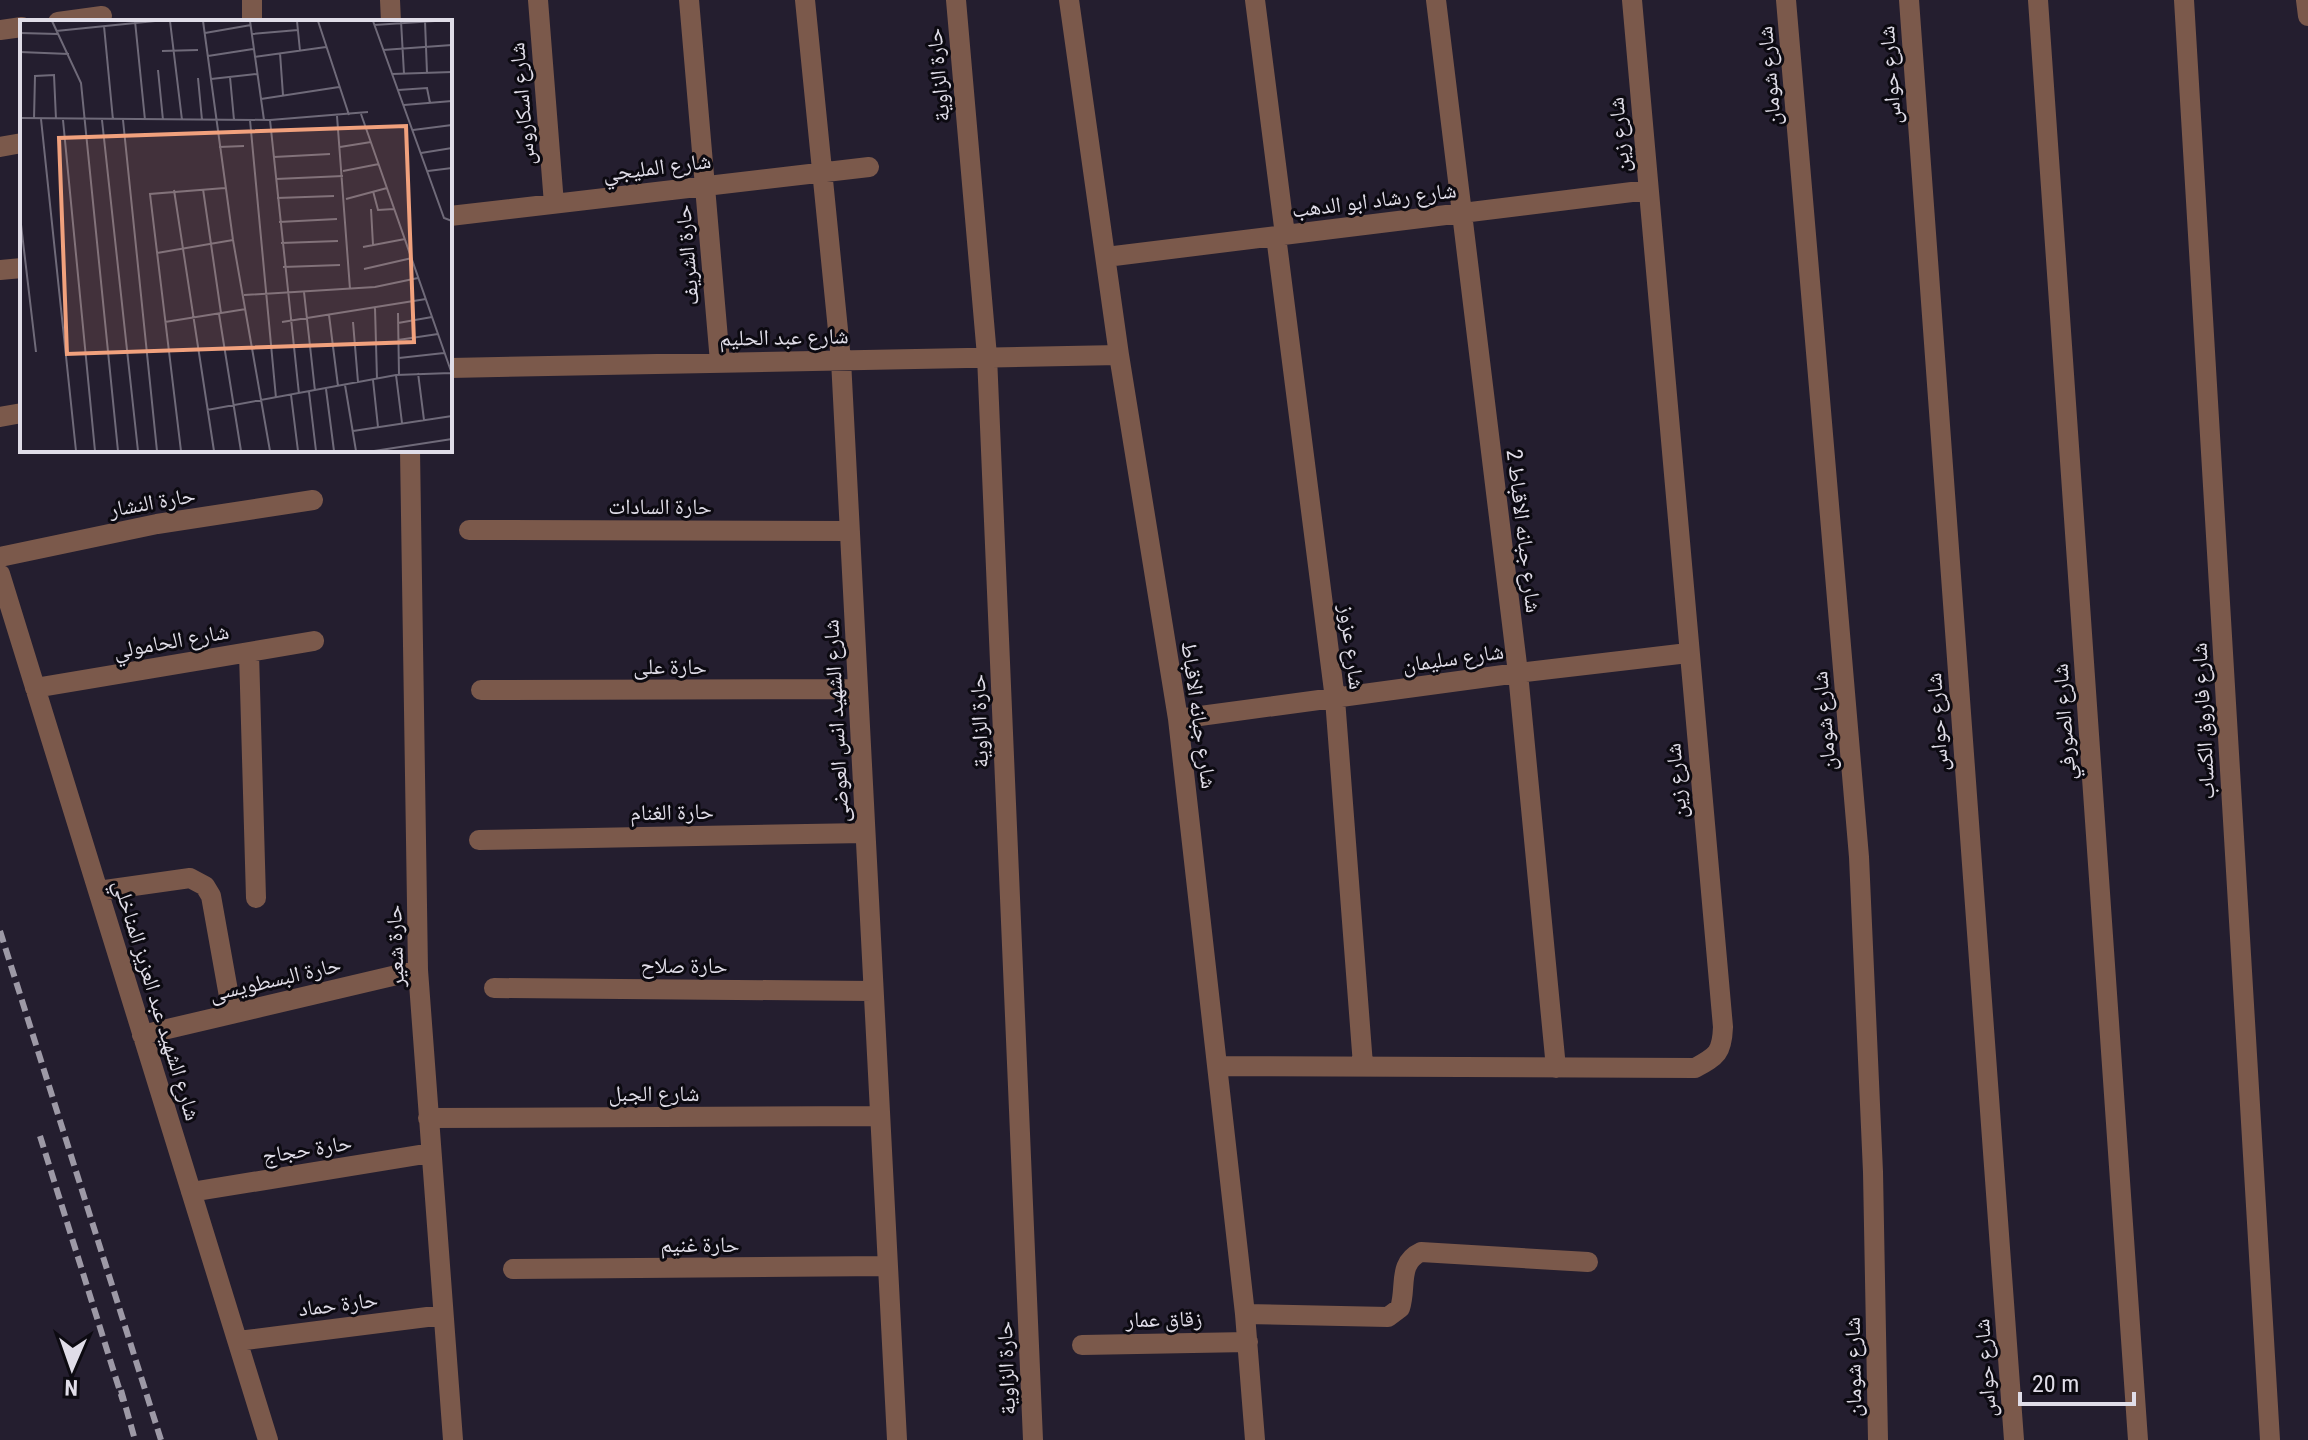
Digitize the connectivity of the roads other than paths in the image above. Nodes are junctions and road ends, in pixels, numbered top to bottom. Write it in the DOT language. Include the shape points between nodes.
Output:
graph roads {
  1 [pos="390,0"];
  2 [pos="538,0"];
  3 [pos="689,0"];
  4 [pos="805,0"];
  5 [pos="956,0"];
  6 [pos="1069,0"];
  7 [pos="1255,0"];
  8 [pos="1436,0"];
  9 [pos="1632,0"];
  10 [pos="1786,0"];
  11 [pos="1909,0"];
  12 [pos="2038,0"];
  13 [pos="2184,0"];
  14 [pos="2306,0"];
  15 [pos="102,13"];
  16 [pos="2308,16"];
  17 [pos="68,20"];
  18 [pos="391,20"];
  19 [pos="20,27"];
  20 [pos="0,30"];
  21 [pos="20,143"];
  22 [pos="0,147"];
  23 [pos="869,167"];
  24 [pos="822,173"];
  25 [pos="705,186"];
  26 [pos="1648,190"];
  27 [pos="554,204"];
  28 [pos="1461,214"];
  29 [pos="452,216"];
  30 [pos="1280,235"];
  31 [pos="1106,257"];
  32 [pos="20,268"];
  33 [pos="0,270"];
  34 [pos="1119,355"];
  35 [pos="987,356"];
  36 [pos="841,360"];
  37 [pos="720,362"];
  38 [pos="452,368"];
  39 [pos="20,413"];
  40 [pos="0,417"];
  41 [pos="410,452"];
  42 [pos="313,500"];
  43 [pos="469,530"];
  44 [pos="850,531"];
  45 [pos="0,557"];
  46 [pos="0,574"];
  47 [pos="314,641"];
  48 [pos="249,653"];
  49 [pos="1688,653"];
  50 [pos="1518,673"];
  51 [pos="35,688"];
  52 [pos="858,689"];
  53 [pos="481,690"];
  54 [pos="1335,699"];
  55 [pos="1178,719"];
  56 [pos="865,833"];
  57 [pos="479,840"];
  58 [pos="98,891"];
  59 [pos="256,898"];
  60 [pos="418,970"];
  61 [pos="494,988"];
  62 [pos="873,991"];
  63 [pos="232,1013"];
  64 [pos="142,1035"];
  65 [pos="1363,1065"];
  66 [pos="1217,1066"];
  67 [pos="1556,1068"];
  68 [pos="880,1116"];
  69 [pos="428,1118"];
  70 [pos="431,1153"];
  71 [pos="191,1192"];
  72 [pos="1588,1262"];
  73 [pos="888,1266"];
  74 [pos="513,1269"];
  75 [pos="1245,1314"];
  76 [pos="443,1315"];
  77 [pos="238,1341"];
  78 [pos="1248,1342"];
  79 [pos="1082,1345"];
  80 [pos="268,1440"];
  81 [pos="453,1440"];
  82 [pos="897,1440"];
  83 [pos="1033,1440"];
  84 [pos="1255,1440"];
  85 [pos="1878,1440"];
  86 [pos="2014,1440"];
  87 [pos="2138,1440"];
  88 [pos="2270,1440"];
  1 -- 18 [label="street"];
  2 -- 27 [label="street, شارع اسكاروس"];
  3 -- 25 [label="street, حارة الشريف"];
  4 -- 24 [label="street, شارع الشهيد انس العوضى"];
  5 -- 35 [label="street, حارة الزاوية"];
  6 -- 31 [label="street, شارع جبانه الاقباط"];
  7 -- 30 [label="street, شارع عزوز"];
  8 -- 28 [label="street, شارع جبانه الاقباط 2"];
  9 -- 26 [label="street, شارع زين"];
  10 -- 85 [label="street, شارع شومان" via="1859,857"];
  11 -- 86 [label="street, شارع حواس"];
  12 -- 87 [label="street, شارع الصورفي"];
  13 -- 88 [label="street, شارع فاروق الكساب"];
  14 -- 16 [label="street"];
  15 -- 17 [label="street"];
  19 -- 20 [label="street"];
  21 -- 22 [label="street"];
  23 -- 24 [label="street, شارع المليجي"];
  24 -- 25 [label="street, شارع المليجي"];
  24 -- 36 [label="street, شارع الشهيد انس العوضى"];
  25 -- 27 [label="street, شارع المليجي"];
  25 -- 37 [label="street, حارة الشريف"];
  26 -- 28 [label="street, شارع رشاد ابو الدهب"];
  26 -- 49 [label="street, شارع زين"];
  27 -- 29 [label="street, شارع المليجي"];
  28 -- 30 [label="street, شارع رشاد ابو الدهب"];
  28 -- 50 [label="street, شارع جبانه الاقباط 2"];
  30 -- 31 [label="street, شارع رشاد ابو الدهب"];
  30 -- 54 [label="street, شارع عزوز"];
  31 -- 34 [label="street, شارع جبانه الاقباط"];
  32 -- 33 [label="street"];
  34 -- 35 [label="street, شارع عبد الحليم"];
  34 -- 55 [label="street, شارع جبانه الاقباط"];
  35 -- 36 [label="street, شارع عبد الحليم"];
  35 -- 83 [label="street, حارة الزاوية"];
  36 -- 37 [label="street, شارع عبد الحليم"];
  36 -- 44 [label="street, شارع الشهيد انس العوضى"];
  37 -- 38 [label="street, شارع عبد الحليم"];
  39 -- 40 [label="street"];
  41 -- 60 [label="street, حارة شعير"];
  42 -- 45 [label="street, حارة النشار" via="157,524"];
  43 -- 44 [label="street, حارة السادات"];
  44 -- 52 [label="street, شارع الشهيد انس العوضى"];
  46 -- 51 [label="street, شارع الشهيد عبد العزيز المناخلي"];
  47 -- 48 [label="street, شارع الحامولي"];
  48 -- 51 [label="street, شارع الحامولي"];
  48 -- 59 [label="street"];
  49 -- 50 [label="street, شارع سليمان"];
  49 -- 67 [label="street, شارع زين" via="1722,1046 1714,1058 1695,1068"];
  50 -- 54 [label="street, شارع سليمان"];
  50 -- 67 [label="street, شارع جبانه الاقباط 2"];
  51 -- 58 [label="street, شارع الشهيد عبد العزيز المناخلي"];
  52 -- 53 [label="street, حارة على"];
  52 -- 56 [label="street, شارع الشهيد انس العوضى"];
  54 -- 55 [label="street, شارع سليمان"];
  54 -- 65 [label="street, شارع عزوز"];
  55 -- 66 [label="street, شارع جبانه الاقباط"];
  56 -- 57 [label="street, حارة الغنام"];
  56 -- 62 [label="street, شارع الشهيد انس العوضى"];
  58 -- 63 [label="street" via="190,878 205,886"];
  58 -- 64 [label="street, شارع الشهيد عبد العزيز المناخلي"];
  60 -- 63 [label="street, حارة البسطويسى"];
  60 -- 69 [label="street, حارة شعير"];
  61 -- 62 [label="street, حارة صلاح"];
  62 -- 68 [label="street, شارع الشهيد انس العوضى"];
  63 -- 64 [label="street, حارة البسطويسى"];
  64 -- 71 [label="street, شارع الشهيد عبد العزيز المناخلي"];
  65 -- 66 [label="street, شارع زين"];
  65 -- 67 [label="street, شارع زين"];
  66 -- 75 [label="street, شارع جبانه الاقباط"];
  68 -- 69 [label="street, شارع الجبل"];
  68 -- 73 [label="street, شارع الشهيد انس العوضى"];
  69 -- 70 [label="street, حارة شعير"];
  70 -- 71 [label="street, حارة حجاج"];
  70 -- 76 [label="street, حارة شعير"];
  71 -- 77 [label="street, شارع الشهيد عبد العزيز المناخلي"];
  72 -- 75 [label="street" via="1421,1252 1408,1262 1400,1308 1388,1317"];
  73 -- 74 [label="street, حارة غنيم"];
  73 -- 82 [label="street, شارع الشهيد انس العوضى"];
  75 -- 78 [label="street, شارع جبانه الاقباط"];
  76 -- 77 [label="street, حارة حماد"];
  76 -- 81 [label="street, حارة شعير"];
  77 -- 80 [label="street, شارع الشهيد عبد العزيز المناخلي"];
  78 -- 79 [label="street, زقاق عمار"];
  78 -- 84 [label="street, شارع جبانه الاقباط"];
}
